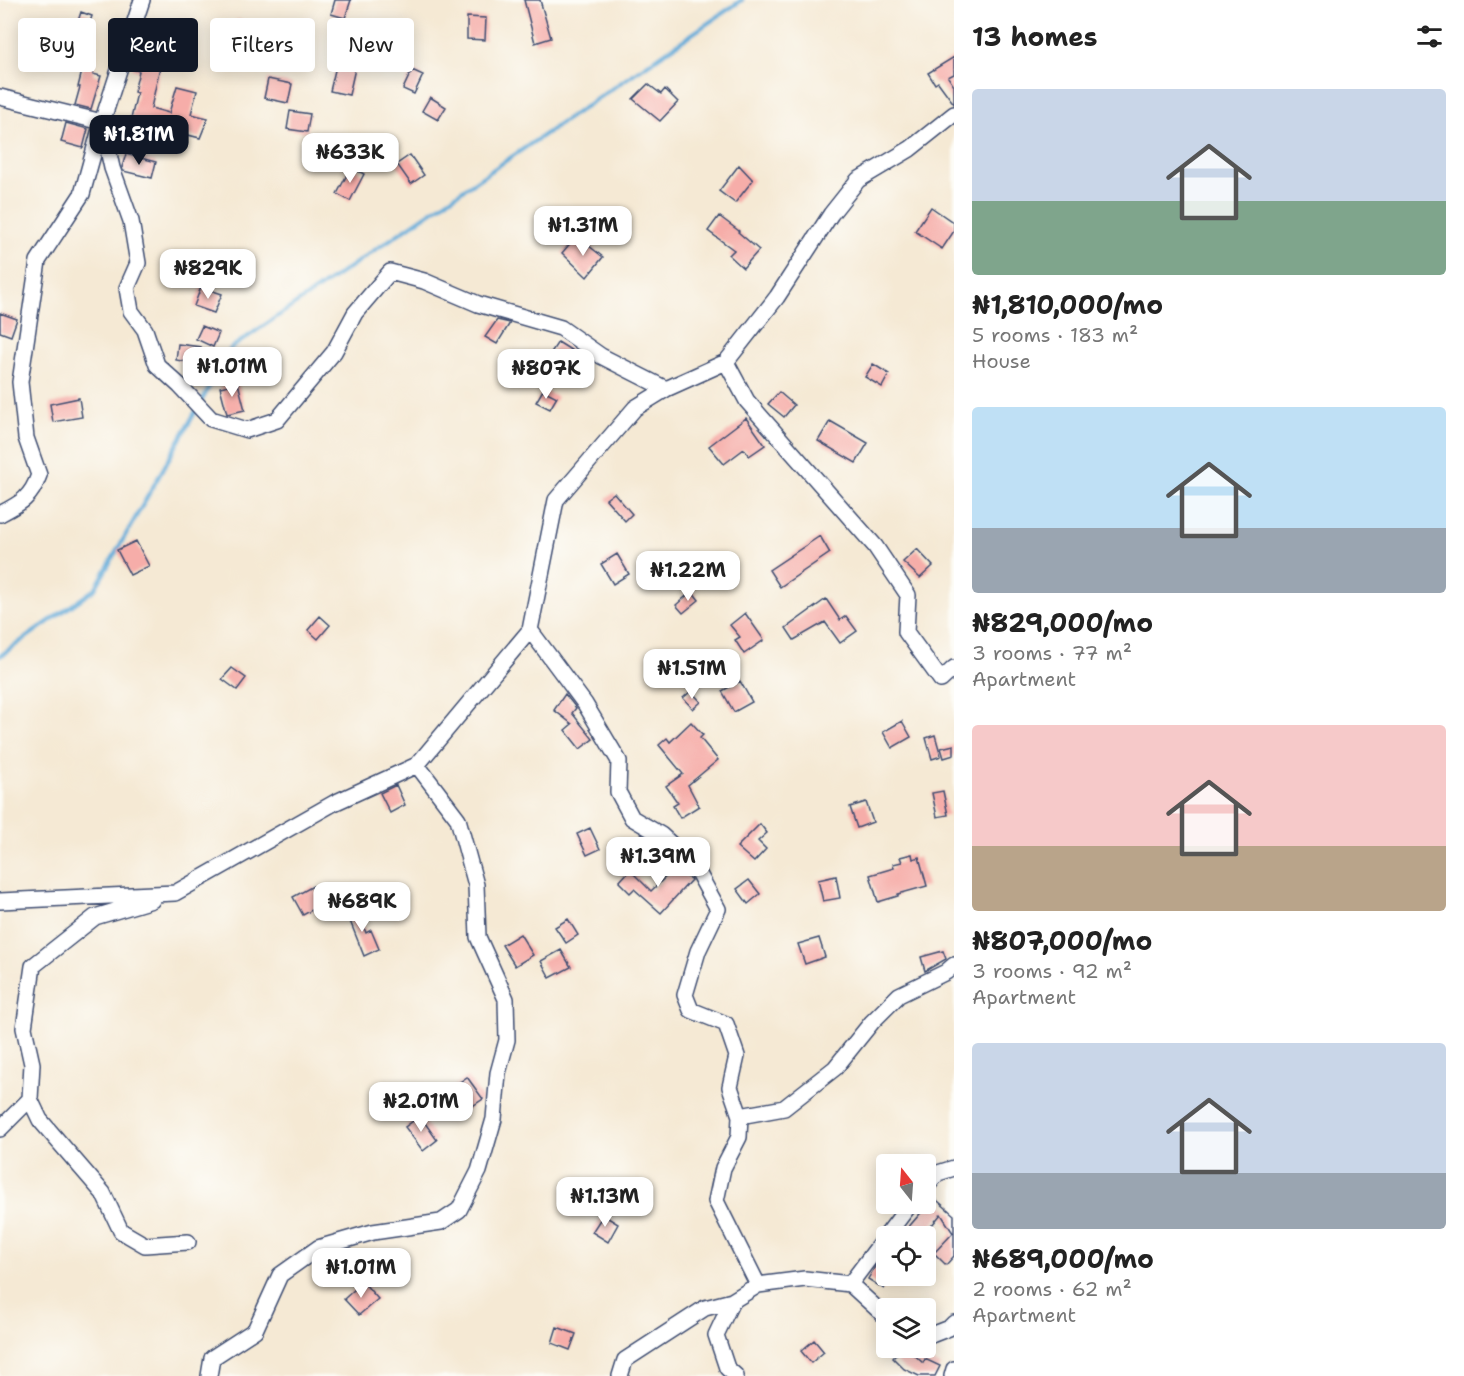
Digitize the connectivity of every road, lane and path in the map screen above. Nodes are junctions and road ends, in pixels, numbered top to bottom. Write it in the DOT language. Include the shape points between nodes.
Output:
graph roads {
  1 [pos="142,0"];
  2 [pos="0,97"];
  3 [pos="954,114"];
  4 [pos="102,122"];
  5 [pos="726,362"];
  6 [pos="666,389"];
  7 [pos="0,514"];
  8 [pos="530,630"];
  9 [pos="954,668"];
  10 [pos="417,765"];
  11 [pos="175,893"];
  12 [pos="0,902"];
  13 [pos="954,965"];
  14 [pos="30,1099"];
  15 [pos="740,1116"];
  16 [pos="0,1129"];
  17 [pos="954,1168"];
  18 [pos="936,1175"];
  19 [pos="903,1214"];
  20 [pos="188,1242"];
  21 [pos="850,1284"];
  22 [pos="758,1285"];
  23 [pos="732,1301"];
  24 [pos="876,1308"];
  25 [pos="954,1323"];
  26 [pos="936,1333"];
  27 [pos="954,1368"];
  28 [pos="209,1376"];
  29 [pos="620,1376"];
  30 [pos="736,1376"];
  31 [pos="952,1376"];
  1 -- 4 [label="street"];
  2 -- 4 [label="street"];
  3 -- 5 [label="street" via="910,149 858,180 777,297"];
  4 -- 6 [label="street" via="138,263 127,288 131,311 145,330 157,365 211,419 247,430 277,420 334,352 355,313 390,272 424,281 478,304 561,328 601,356"];
  4 -- 7 [label="street" via="82,194 38,261 20,382 26,438 39,475 33,491"];
  5 -- 6 [label="street"];
  5 -- 9 [label="street" via="747,401 875,546 902,585 908,595 906,632 941,680"];
  6 -- 8 [label="street" via="635,408 556,500"];
  8 -- 10 [label="street"];
  8 -- 15 [label="street" via="585,704 619,761 618,792 632,818 661,835 694,865 718,909 698,951 685,995 691,1010 726,1024 737,1056 730,1087"];
  10 -- 11 [label="street" via="334,803"];
  10 -- 28 [label="street" via="458,819 476,885 478,937 506,999 507,1040 498,1073 494,1119 478,1171 459,1210 441,1222 374,1232 318,1248 280,1275 255,1330 212,1358"];
  11 -- 12 [label="street"];
  11 -- 14 [label="street" via="94,917 33,966 24,1028 32,1064"];
  13 -- 15 [label="street" via="899,995 834,1068 784,1108"];
  14 -- 16 [label="street"];
  14 -- 20 [label="street" via="40,1120 103,1193 121,1231 145,1245"];
  15 -- 22 [label="street" via="739,1137 723,1168 716,1201"];
  17 -- 18 [label="street"];
  19 -- 21 [label="street"];
  21 -- 22 [label="street" via="805,1279"];
  21 -- 24 [label="street"];
  22 -- 23 [label="street"];
  23 -- 29 [label="street" via="705,1308 625,1360"];
  23 -- 30 [label="street" via="716,1335 727,1368"];
  25 -- 26 [label="street"];
  27 -- 31 [label="street"];
}
